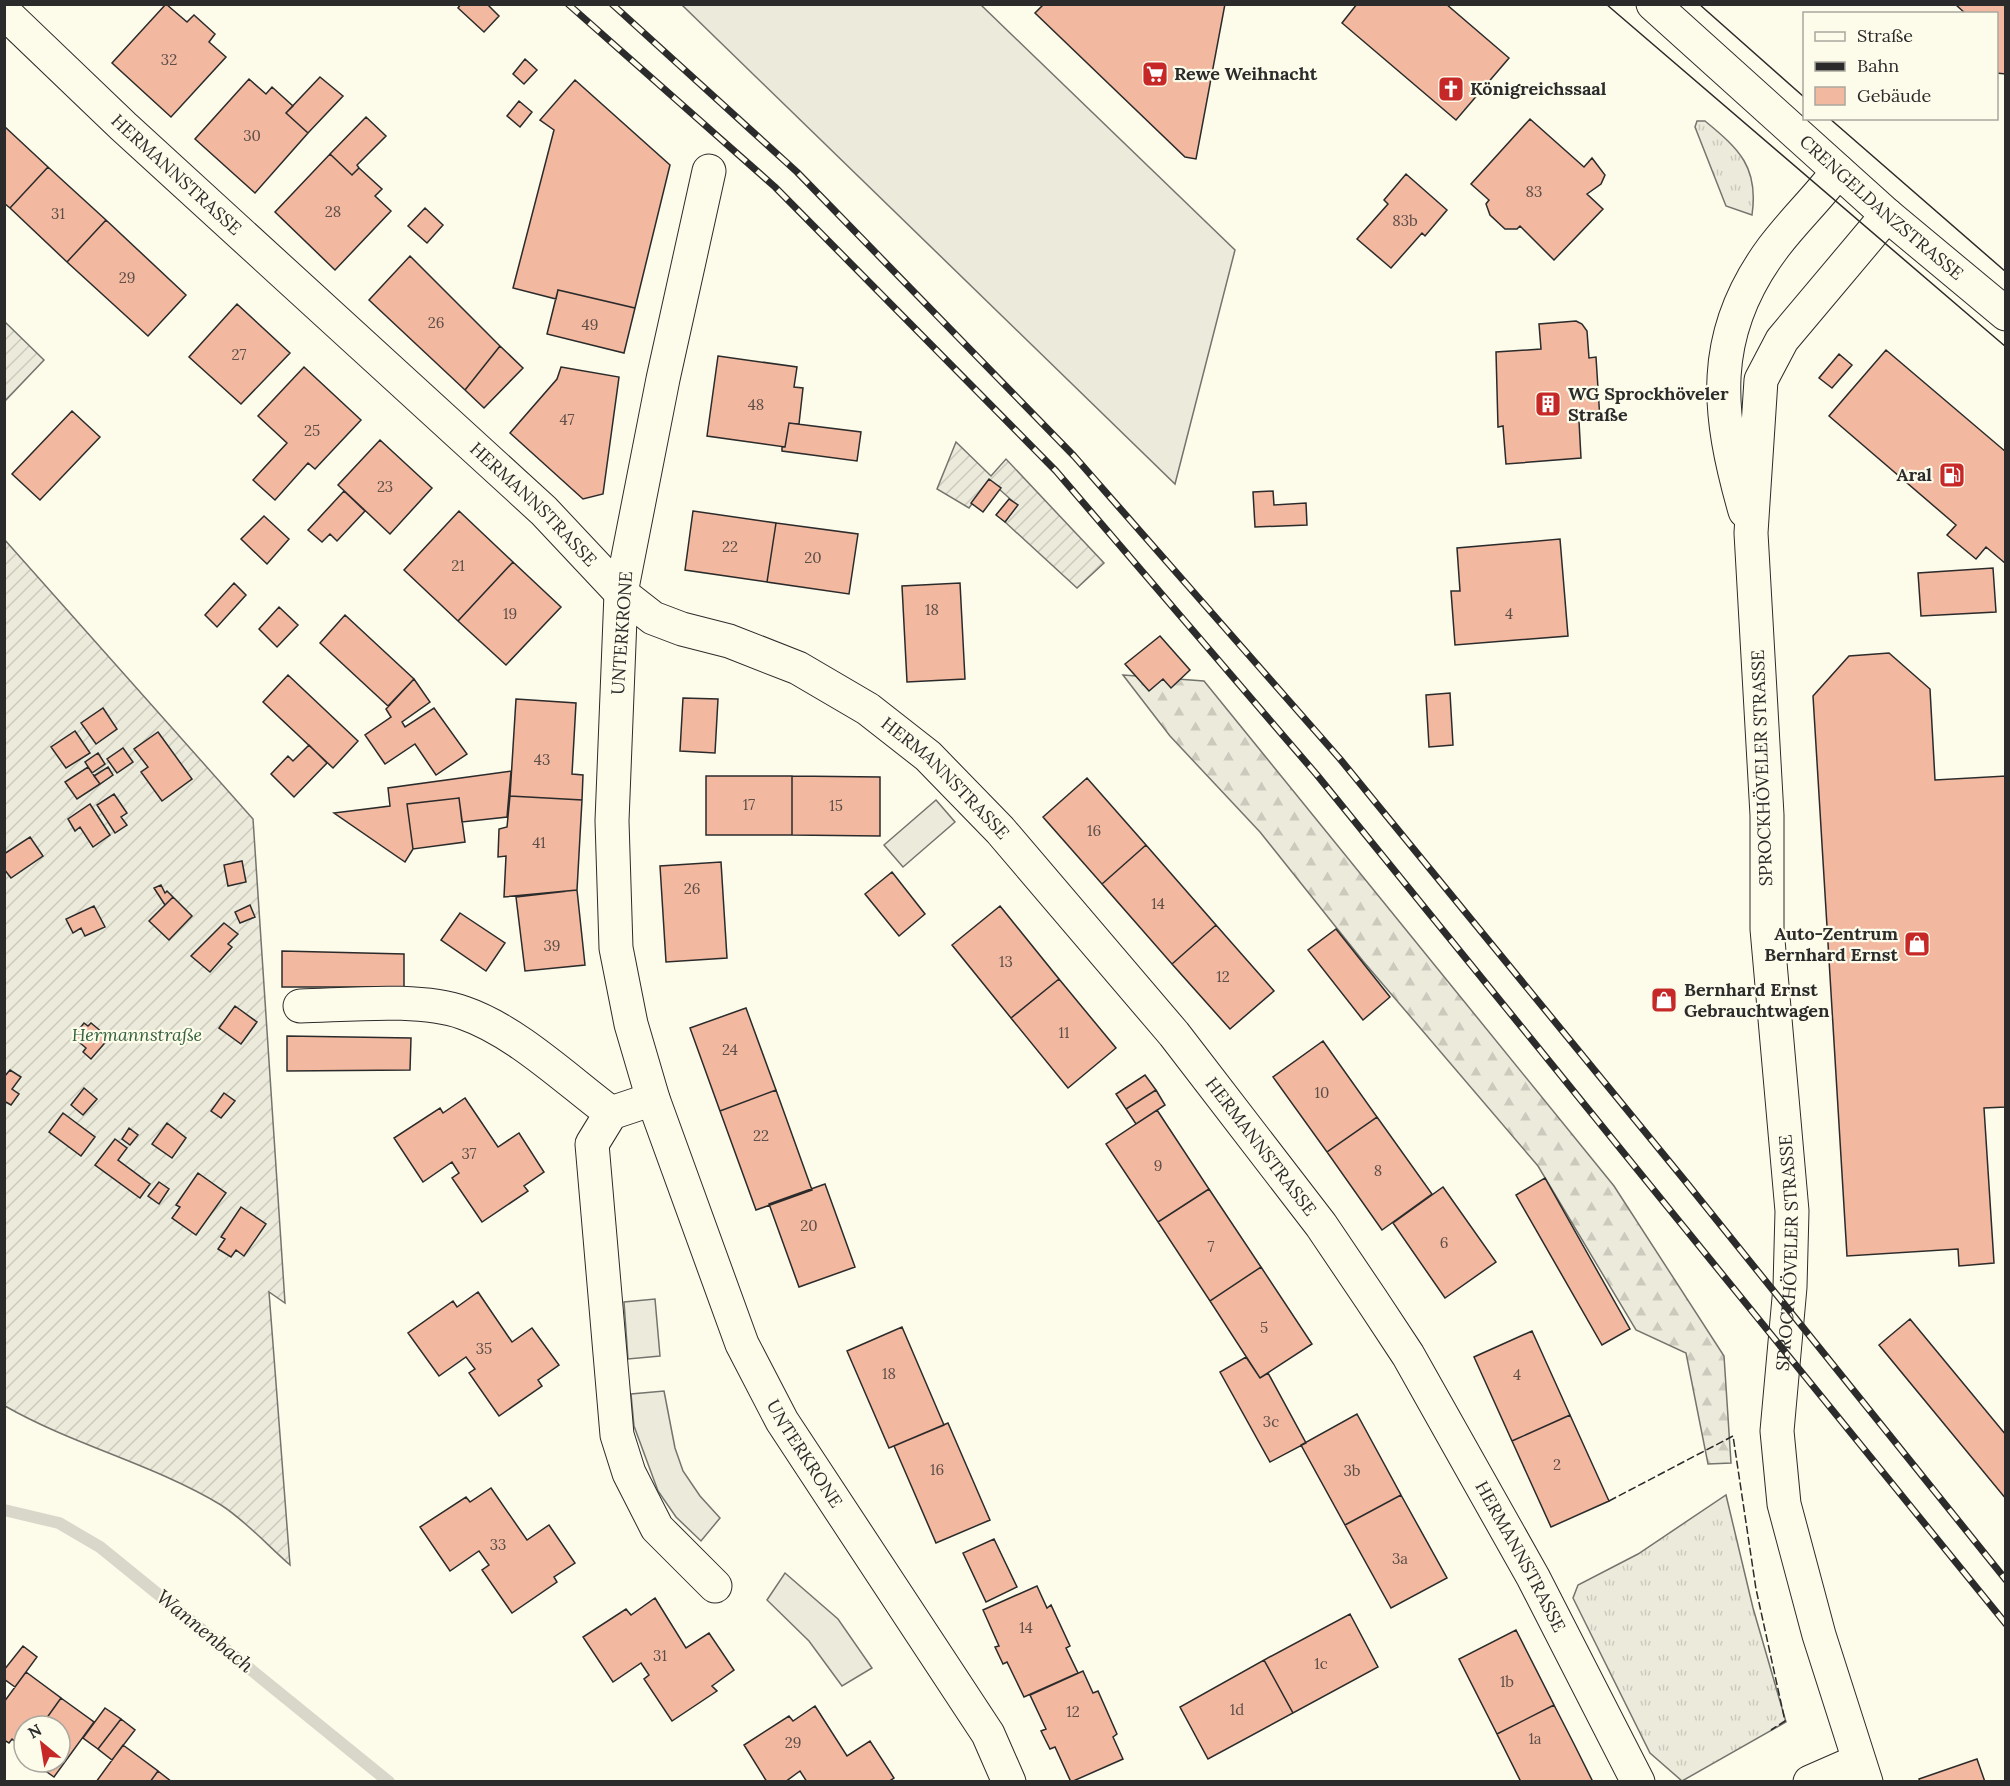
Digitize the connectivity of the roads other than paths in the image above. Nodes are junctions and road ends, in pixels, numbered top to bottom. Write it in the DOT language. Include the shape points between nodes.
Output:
graph roads {
  1 [pos="1653,4"];
  2 [pos="4,12"];
  3 [pos="709,171"];
  4 [pos="1838,171"];
  5 [pos="1887,215"];
  6 [pos="2006,314"];
  7 [pos="1751,532"];
  8 [pos="621,593"];
  9 [pos="300,1006"];
  10 [pos="653,1099"];
  11 [pos="610,1113"];
  12 [pos="715,1586"];
  13 [pos="1862,1771"];
  14 [pos="1009,1782"];
  15 [pos="1638,1782"];
  16 [pos="1810,1782"];
  1 -- 4 [label="street, CRENGELDANZSTRASSE"];
  2 -- 8 [label="street, HERMANNSTRASSE" via="544,511"];
  3 -- 8 [label="street, UNTERKRONE"];
  4 -- 5 [label="street, CRENGELDANZSTRASSE"];
  4 -- 7 [label="street, SPROCKHÖVELER STRASSE" via="1773,248 1734,319 1725,351 1722,404 1728,446"];
  5 -- 6 [label="street, CRENGELDANZSTRASSE"];
  5 -- 7 [label="street, SPROCKHÖVELER STRASSE" via="1782,340 1761,380"];
  7 -- 13 [label="street, SPROCKHÖVELER STRASSE" via="1767,815 1767,929 1792,1211 1790,1287 1777,1431 1784,1504 1819,1635"];
  8 -- 10 [label="street, UNTERKRONE" via="612,821 616,948 631,1024"];
  8 -- 15 [label="street, HERMANNSTRASSE" via="653,618 729,641 798,668 868,710 928,756 1000,830 1174,1034 1321,1225 1377,1308 1408,1355 1533,1577"];
  9 -- 11 [label="street" via="414,1005 463,1012 509,1036"];
  10 -- 11 [label="street"];
  10 -- 14 [label="street, UNTERKRONE" via="742,1344 782,1421 988,1734"];
  11 -- 12 [label="street" via="592,1144 617,1435 628,1473 657,1528"];
  13 -- 16 [label="street"];
}
